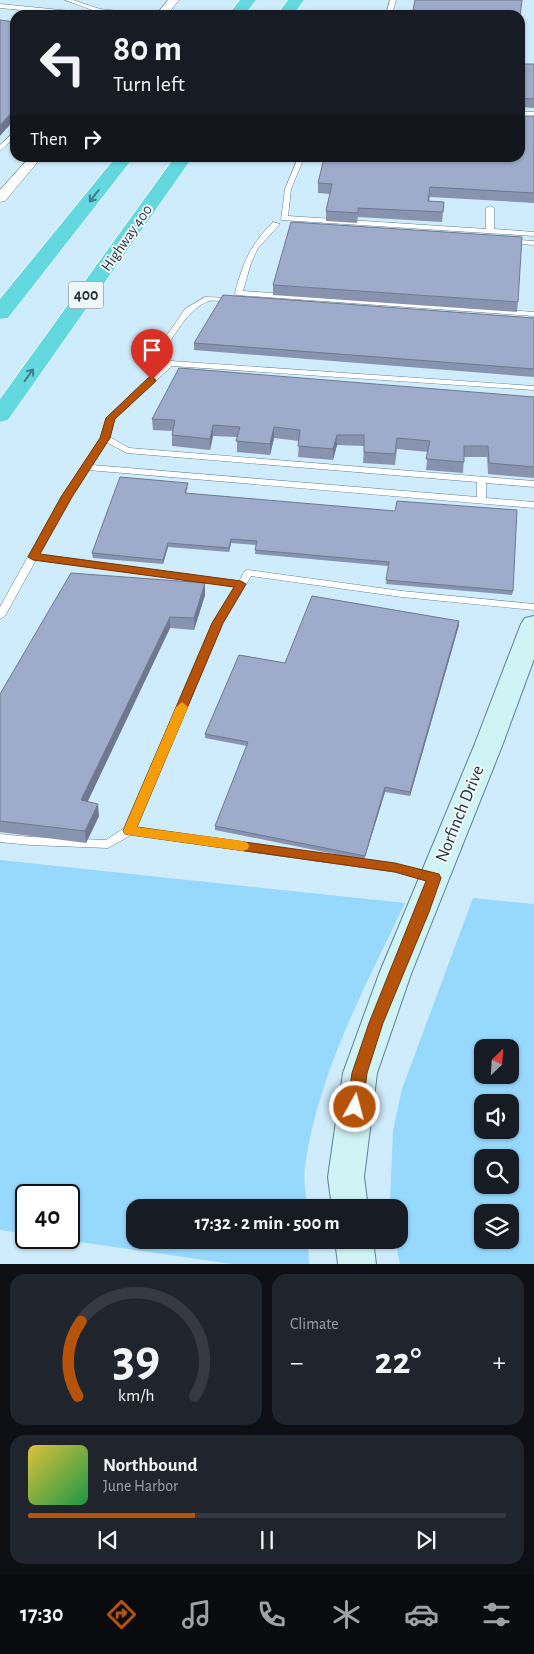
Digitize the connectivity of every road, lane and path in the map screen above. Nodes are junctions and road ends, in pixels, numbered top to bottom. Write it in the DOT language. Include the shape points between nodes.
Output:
graph roads {
  1 [pos="68,0"];
  2 [pos="174,0"];
  3 [pos="248,0"];
  4 [pos="0,6"];
  5 [pos="40,10"];
  6 [pos="96,10"];
  7 [pos="165,10"];
  8 [pos="240,10"];
  9 [pos="10,138"];
  10 [pos="0,149"];
  11 [pos="32,162"];
  12 [pos="121,162"];
  13 [pos="180,162"];
  14 [pos="300,162"];
  15 [pos="0,198"];
  16 [pos="490,208"];
  17 [pos="284,218"];
  18 [pos="276,224"];
  19 [pos="490,231"];
  20 [pos="534,234"];
  21 [pos="494,240"];
  22 [pos="504,241"];
  23 [pos="534,243"];
  24 [pos="0,314"];
  25 [pos="534,314"];
  26 [pos="534,321"];
  27 [pos="170,363"];
  28 [pos="534,388"];
  29 [pos="0,415"];
  30 [pos="105,438"];
  31 [pos="86,467"];
  32 [pos="482,481"];
  33 [pos="534,484"];
  34 [pos="481,501"];
  35 [pos="534,506"];
  36 [pos="33,557"];
  37 [pos="241,584"];
  38 [pos="534,607"];
  39 [pos="0,616"];
  40 [pos="534,624"];
  41 [pos="129,831"];
  42 [pos="0,838"];
  43 [pos="434,878"];
  44 [pos="349,1199"];
  45 [pos="355,1249"];
  46 [pos="357,1264"];
  1 -- 6 [label="lane"];
  2 -- 7 [label="street"];
  3 -- 8 [label="highway"];
  4 -- 5 [label="lane"];
  9 -- 10 [label="lane"];
  11 -- 15 [label="street"];
  12 -- 24 [label="highway, one-way"];
  29 -- 13 [label="highway, Highway 400 / 400, one-way"];
  14 -- 17 [label="lane" via="288,189"];
  16 -- 19 [label="lane"];
  17 -- 18 [label="lane" via="277,220"];
  17 -- 19 [label="lane"];
  18 -- 21 [label="lane"];
  18 -- 25 [label="lane" via="259,239 250,254 239,293"];
  19 -- 20 [label="lane"];
  22 -- 23 [label="lane"];
  26 -- 27 [label="lane" via="208,299 188,311 156,357"];
  27 -- 28 [label="lane"];
  27 -- 30 [label="lane" via="110,418"];
  30 -- 31 [label="lane"];
  30 -- 32 [label="lane" via="127,450"];
  31 -- 34 [label="lane"];
  31 -- 36 [label="lane"];
  32 -- 33 [label="lane"];
  32 -- 34 [label="lane"];
  34 -- 35 [label="lane"];
  36 -- 37 [label="lane"];
  36 -- 39 [label="lane"];
  37 -- 38 [label="lane" via="248,572 402,594"];
  37 -- 41 [label="lane" via="218,623"];
  40 -- 43 [label="street, Norfinch Drive"];
  41 -- 42 [label="lane" via="108,844"];
  41 -- 43 [label="lane" via="386,866"];
  43 -- 44 [label="street, Norfinch Drive" via="379,1015 360,1073 346,1177"];
  45 -- 46 [label="street"];
}
